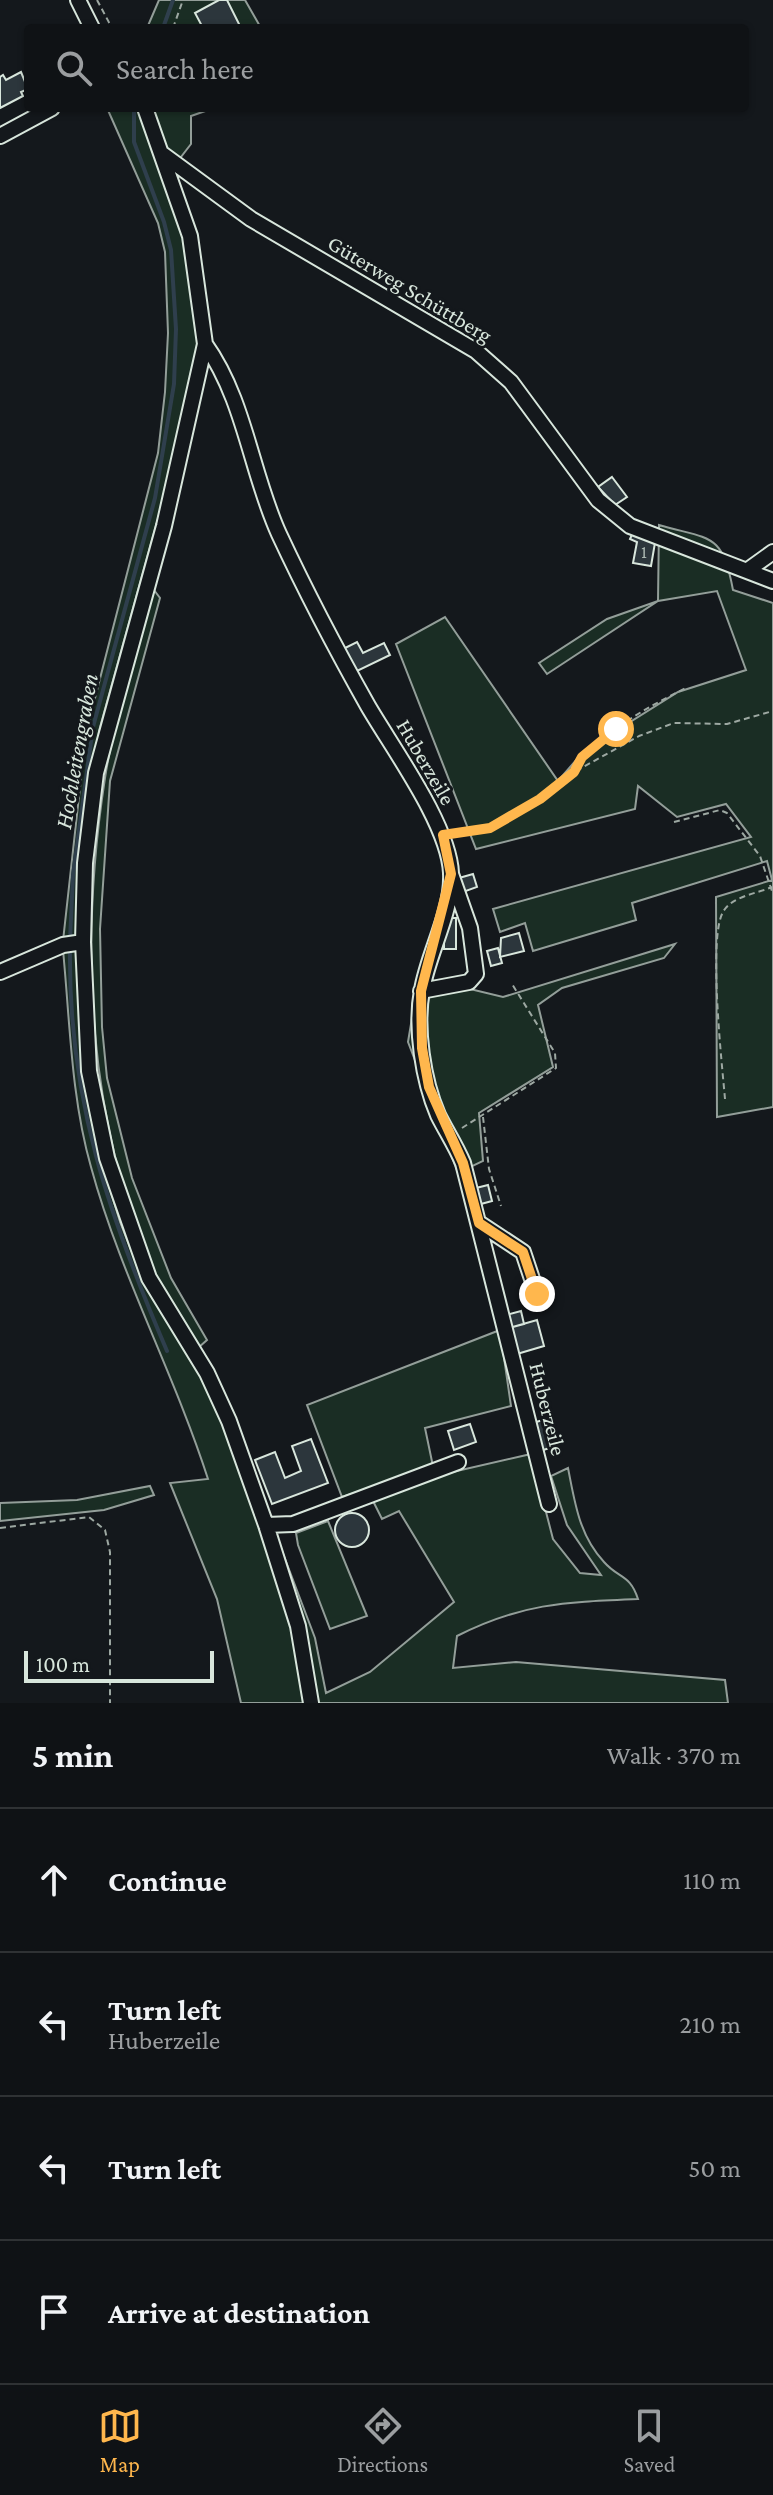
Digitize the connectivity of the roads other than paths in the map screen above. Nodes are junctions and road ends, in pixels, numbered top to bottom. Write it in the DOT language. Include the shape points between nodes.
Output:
graph roads {
  1 [pos="78,0"];
  2 [pos="90,24"];
  3 [pos="45,112"];
  4 [pos="146,112"];
  5 [pos="0,136"];
  6 [pos="160,152"];
  7 [pos="204,187"];
  8 [pos="176,194"];
  9 [pos="205,344"];
  10 [pos="773,552"];
  11 [pos="748,570"];
  12 [pos="773,581"];
  13 [pos="451,874"];
  14 [pos="75,943"];
  15 [pos="0,972"];
  16 [pos="421,991"];
  17 [pos="479,1223"];
  18 [pos="537,1294"];
  19 [pos="458,1462"];
  20 [pos="549,1504"];
  21 [pos="266,1525"];
  22 [pos="311,1703"];
  1 -- 2 [label="street"];
  3 -- 5 [label="street"];
  4 -- 6 [label="street"];
  6 -- 7 [label="street, Güterweg Schüttberg"];
  6 -- 8 [label="street"];
  7 -- 8 [label="street"];
  7 -- 11 [label="street, Güterweg Schüttberg" via="476,351 511,382 598,500 630,526"];
  8 -- 9 [label="street" via="190,236"];
  9 -- 13 [label="street, Huberzeile" via="237,408 280,536 361,693 443,835"];
  9 -- 14 [label="street" via="164,526 96,773"];
  10 -- 11 [label="street"];
  11 -- 12 [label="street, Güterweg Schüttberg"];
  13 -- 16 [label="street, Huberzeile"];
  13 -- 16 [label="street" via="470,928 476,974 469,982"];
  14 -- 15 [label="street"];
  14 -- 21 [label="street" via="89,1071 107,1158 149,1278 213,1385"];
  16 -- 17 [label="street, Huberzeile" via="429,1087 463,1163"];
  17 -- 18 [label="street" via="523,1252"];
  17 -- 20 [label="street, Huberzeile"];
  19 -- 21 [label="street" via="293,1524"];
  21 -- 22 [label="street" via="298,1626"];
}
